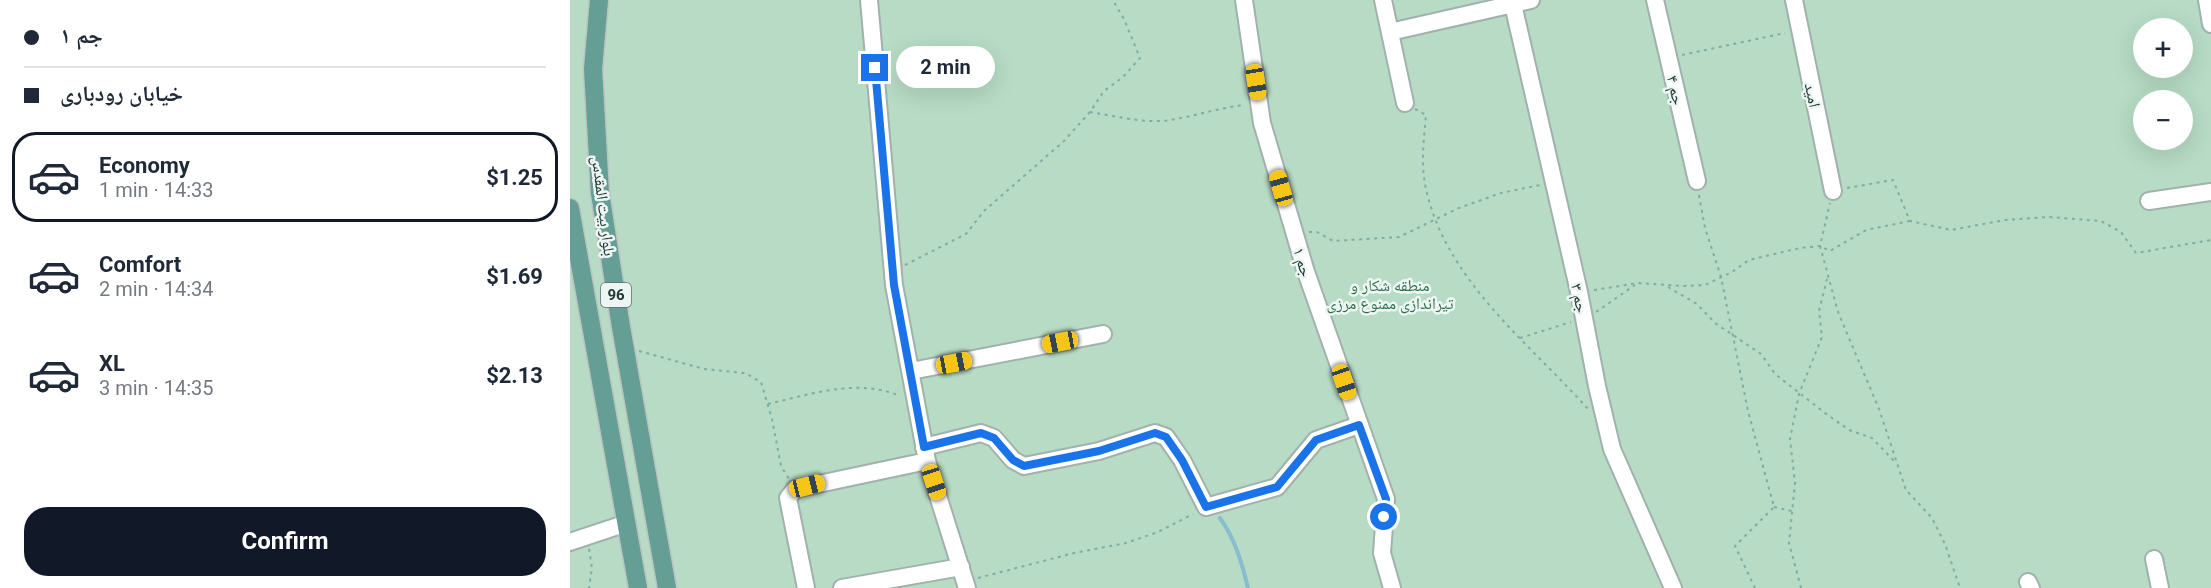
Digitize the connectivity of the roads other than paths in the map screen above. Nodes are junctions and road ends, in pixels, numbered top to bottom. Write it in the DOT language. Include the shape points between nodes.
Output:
graph roads {
  1 [pos="599,0"];
  2 [pos="869,0"];
  3 [pos="1244,0"];
  4 [pos="1383,0"];
  5 [pos="1531,0"];
  6 [pos="1655,0"];
  7 [pos="1794,0"];
  8 [pos="2207,0"];
  9 [pos="1513,2"];
  10 [pos="2211,24"];
  11 [pos="1390,32"];
  12 [pos="1405,103"];
  13 [pos="1697,180"];
  14 [pos="1833,191"];
  15 [pos="2211,192"];
  16 [pos="2149,201"];
  17 [pos="570,208"];
  18 [pos="573,245"];
  19 [pos="1102,334"];
  20 [pos="911,371"];
  21 [pos="1359,425"];
  22 [pos="926,454"];
  23 [pos="656,519"];
  24 [pos="627,523"];
  25 [pos="570,542"];
  26 [pos="2154,559"];
  27 [pos="965,579"];
  28 [pos="638,588"];
  29 [pos="667,588"];
  30 [pos="806,588"];
  31 [pos="842,588"];
  32 [pos="1392,588"];
  33 [pos="1673,588"];
  34 [pos="2160,588"];
  1 -- 23 [label="main road, بلوار بیت المقدس / 96" via="593,69 600,193"];
  2 -- 20 [label="street" via="893,271"];
  3 -- 21 [label="street, جم ۱" via="1262,123 1306,272"];
  4 -- 11 [label="street"];
  5 -- 9 [label="street"];
  6 -- 13 [label="street, جم ۴"];
  7 -- 14 [label="street, امید"];
  8 -- 10 [label="street"];
  9 -- 11 [label="street"];
  9 -- 33 [label="street, جم ۳" via="1612,449"];
  11 -- 12 [label="street"];
  15 -- 16 [label="street"];
  17 -- 18 [label="main road, بلوار بیت المقدس / 96"];
  18 -- 24 [label="main road, بلوار بیت المقدس / 96"];
  19 -- 20 [label="street"];
  20 -- 22 [label="street"];
  21 -- 22 [label="street" via="1316,440 1277,487 1206,507 1182,460 1166,437 1155,433 1099,451 1024,466 1013,460 994,438 981,433"];
  21 -- 32 [label="street, جم ۱" via="1386,499 1382,553"];
  22 -- 27 [label="street"];
  22 -- 30 [label="street" via="795,489 788,498"];
  23 -- 24 [label="main road"];
  23 -- 29 [label="main road, بلوار بیت المقدس / 96"];
  24 -- 25 [label="street"];
  24 -- 28 [label="main road, بلوار بیت المقدس / 96"];
  26 -- 34 [label="street"];
  27 -- 31 [label="street"];
}
